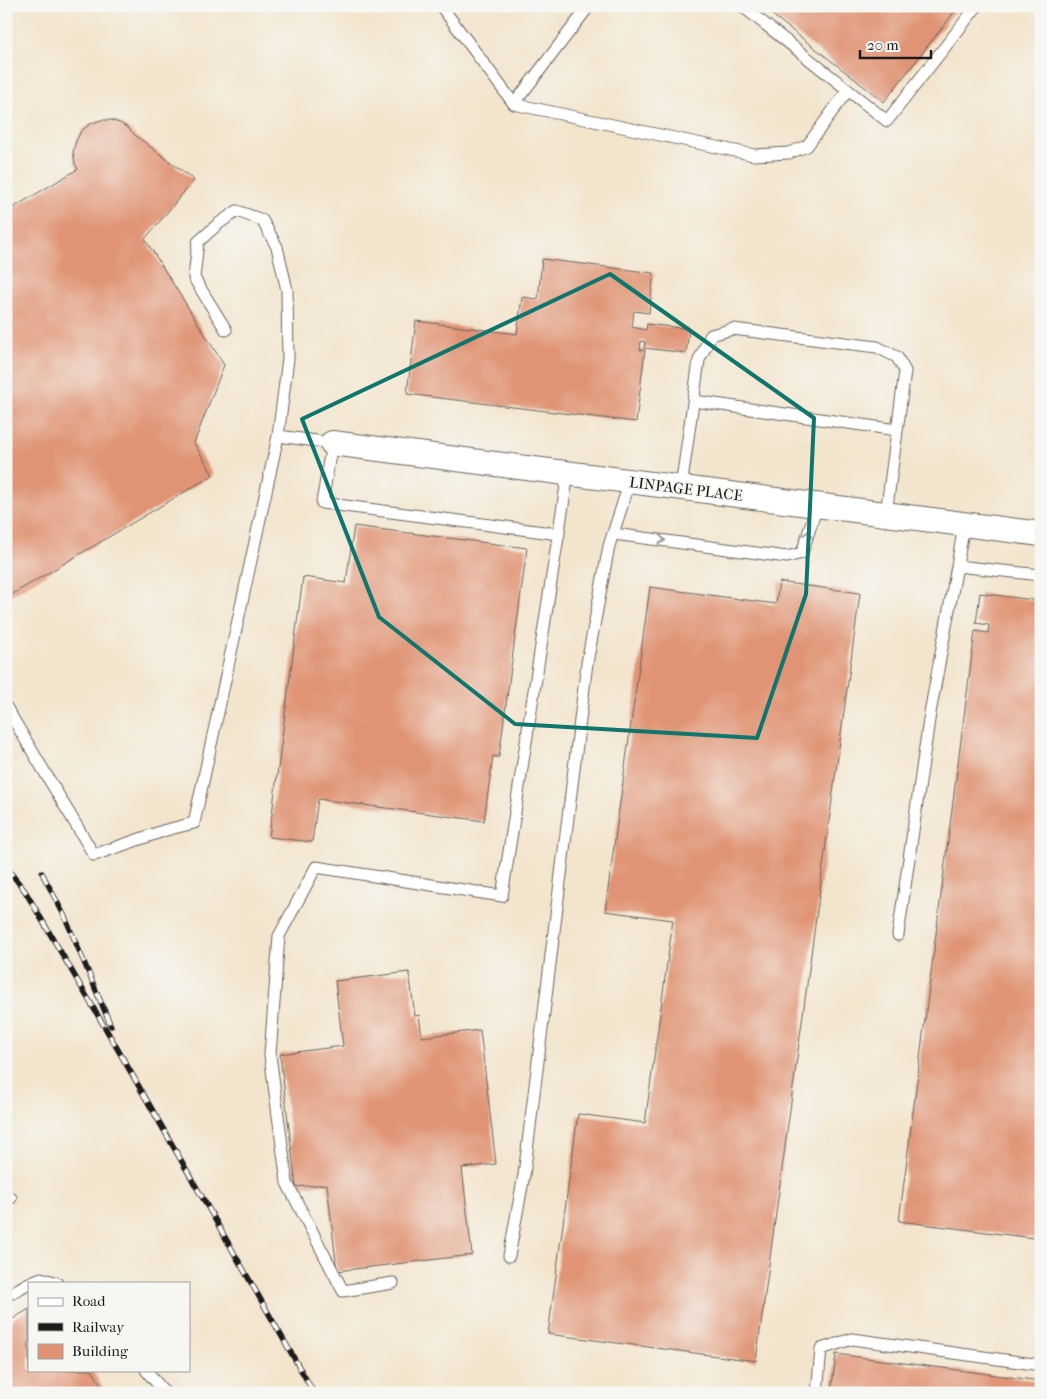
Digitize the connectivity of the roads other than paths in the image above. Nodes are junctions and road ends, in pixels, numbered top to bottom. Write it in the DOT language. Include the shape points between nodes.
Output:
graph roads {
  1 [pos="441,6"];
  2 [pos="589,6"];
  3 [pos="742,6"];
  4 [pos="977,6"];
  5 [pos="848,90"];
  6 [pos="514,104"];
  7 [pos="226,330"];
  8 [pos="694,402"];
  9 [pos="897,430"];
  10 [pos="278,436"];
  11 [pos="332,443"];
  12 [pos="568,474"];
  13 [pos="630,481"];
  14 [pos="682,488"];
  15 [pos="817,506"];
  16 [pos="886,514"];
  17 [pos="964,524"];
  18 [pos="559,534"];
  19 [pos="614,534"];
  20 [pos="1041,534"];
  21 [pos="957,566"];
  22 [pos="1041,575"];
  23 [pos="6,707"];
  24 [pos="898,935"];
  25 [pos="509,1256"];
  26 [pos="31,1282"];
  27 [pos="54,1282"];
  28 [pos="28,1284"];
  29 [pos="393,1284"];
  30 [pos="6,1296"];
  31 [pos="1041,1365"];
  32 [pos="148,1372"];
  33 [pos="164,1393"];
  34 [pos="817,1393"];
  1 -- 6 [label="lane"];
  2 -- 6 [label="lane"];
  3 -- 5 [label="lane"];
  4 -- 5 [label="lane" via="887,121"];
  5 -- 6 [label="lane" via="807,146 789,153 754,155"];
  7 -- 10 [label="lane" via="194,278 198,242 237,211 262,220 277,247 287,290 288,360"];
  8 -- 9 [label="lane"];
  8 -- 9 [label="lane" via="700,360 711,335 733,329 877,347 897,358 905,370"];
  8 -- 14 [label="lane"];
  9 -- 16 [label="lane"];
  10 -- 11 [label="lane"];
  10 -- 23 [label="lane" via="194,823 94,855"];
  11 -- 12 [label="street, LINPAGE PLACE"];
  11 -- 18 [label="lane" via="322,503"];
  12 -- 13 [label="street, LINPAGE PLACE"];
  12 -- 18 [label="lane"];
  13 -- 14 [label="street, LINPAGE PLACE"];
  13 -- 19 [label="lane"];
  14 -- 15 [label="street, LINPAGE PLACE"];
  15 -- 16 [label="street, LINPAGE PLACE"];
  19 -- 15 [label="lane, one-way" via="787,557 802,554"];
  16 -- 17 [label="street, LINPAGE PLACE"];
  17 -- 20 [label="street, LINPAGE PLACE"];
  17 -- 21 [label="lane"];
  18 -- 29 [label="lane" via="502,896 316,867 279,936 270,1055 287,1183 343,1291"];
  19 -- 25 [label="lane" via="587,663 524,1175"];
  21 -- 22 [label="lane"];
  21 -- 24 [label="lane" via="930,713"];
  26 -- 27 [label="lane" via="41,1278"];
  28 -- 30 [label="lane"];
  31 -- 34 [label="lane" via="852,1339 821,1349"];
  32 -- 33 [label="lane"];
}
